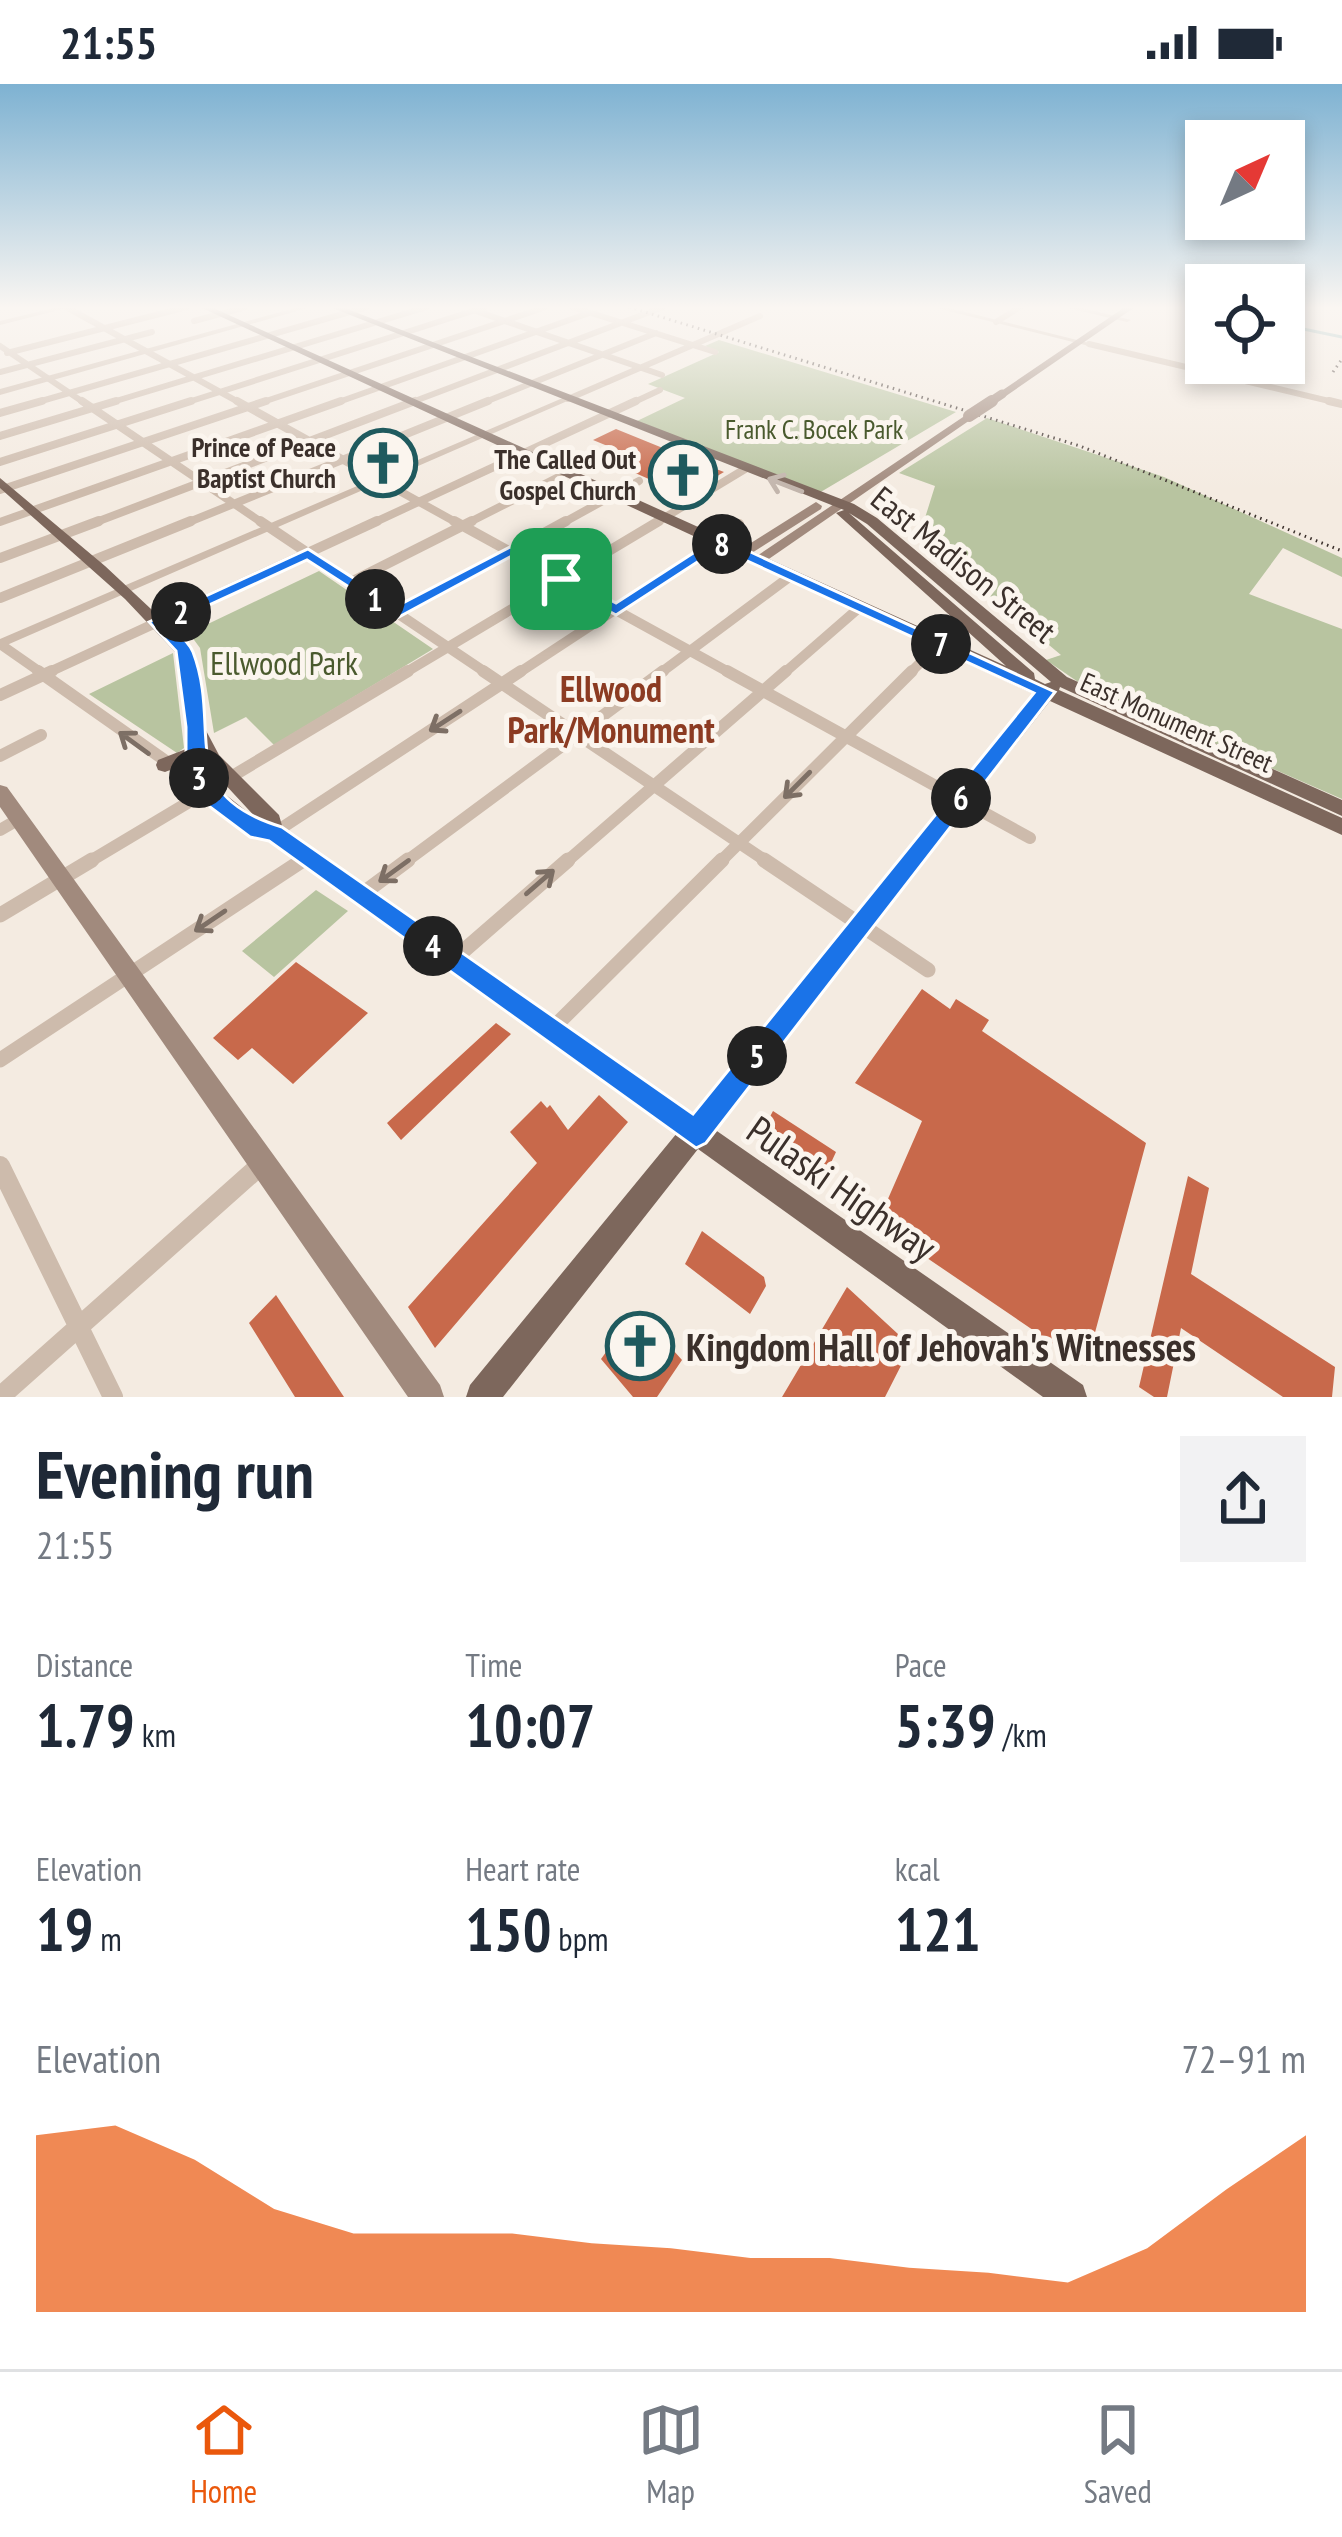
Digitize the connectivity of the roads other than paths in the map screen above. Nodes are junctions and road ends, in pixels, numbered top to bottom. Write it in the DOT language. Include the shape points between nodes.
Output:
graph roads {
  1 [pos="33,368"];
  2 [pos="88,368"];
  3 [pos="154,368"];
  4 [pos="177,368"];
  5 [pos="226,368"];
  6 [pos="294,368"];
  7 [pos="337,368"];
  8 [pos="366,368"];
  9 [pos="433,368"];
  10 [pos="490,368"];
  11 [pos="500,368"];
  12 [pos="570,368"];
  13 [pos="641,368"];
  14 [pos="1042,368"];
  15 [pos="1193,368"];
  16 [pos="495,370"];
  17 [pos="349,374"];
  18 [pos="662,375"];
  19 [pos="194,378"];
  20 [pos="49,379"];
  21 [pos="530,384"];
  22 [pos="379,387"];
  23 [pos="660,390"];
  24 [pos="0,392"];
  25 [pos="220,392"];
  26 [pos="70,393"];
  27 [pos="568,399"];
  28 [pos="412,402"];
  29 [pos="1342,404"];
  30 [pos="249,407"];
  31 [pos="93,409"];
  32 [pos="0,413"];
  33 [pos="607,415"];
  34 [pos="446,418"];
  35 [pos="278,423"];
  36 [pos="116,424"];
  37 [pos="484,435"];
  38 [pos="0,436"];
  39 [pos="310,441"];
  40 [pos="143,443"];
  41 [pos="523,453"];
  42 [pos="344,460"];
  43 [pos="592,460"];
  44 [pos="171,461"];
  45 [pos="0,462"];
  46 [pos="745,469"];
  47 [pos="567,473"];
  48 [pos="381,480"];
  49 [pos="639,481"];
  50 [pos="201,482"];
  51 [pos="2,487"];
  52 [pos="614,495"];
  53 [pos="421,502"];
  54 [pos="234,504"];
  55 [pos="834,504"];
  56 [pos="31,511"];
  57 [pos="664,518"];
  58 [pos="0,522"];
  59 [pos="739,524"];
  60 [pos="463,525"];
  61 [pos="270,528"];
  62 [pos="59,536"];
  63 [pos="716,541"];
  64 [pos="510,551"];
  65 [pos="308,554"];
  66 [pos="750,557"];
  67 [pos="0,558"];
  68 [pos="89,562"];
  69 [pos="791,575"];
  70 [pos="561,579"];
  71 [pos="351,582"];
  72 [pos="122,591"];
  73 [pos="0,598"];
  74 [pos="860,607"];
  75 [pos="616,610"];
  76 [pos="397,613"];
  77 [pos="157,622"];
  78 [pos="940,643"];
  79 [pos="0,644"];
  80 [pos="448,647"];
  81 [pos="690,650"];
  82 [pos="44,675"];
  83 [pos="502,684"];
  84 [pos="1053,686"];
  85 [pos="763,690"];
  86 [pos="0,695"];
  87 [pos="196,727"];
  88 [pos="578,735"];
  89 [pos="41,736"];
  90 [pos="846,736"];
  91 [pos="193,753"];
  92 [pos="0,757"];
  93 [pos="166,765"];
  94 [pos="229,778"];
  95 [pos="652,785"];
  96 [pos="208,791"];
  97 [pos="0,792"];
  98 [pos="960,799"];
  99 [pos="256,806"];
  100 [pos="1342,808"];
  101 [pos="10,824"];
  102 [pos="1342,826"];
  103 [pos="274,833"];
  104 [pos="1030,838"];
  105 [pos="739,843"];
  106 [pos="307,856"];
  107 [pos="61,878"];
  108 [pos="361,895"];
  109 [pos="0,915"];
  110 [pos="860,925"];
  111 [pos="453,960"];
  112 [pos="928,970"];
  113 [pos="129,975"];
  114 [pos="551,1030"];
  115 [pos="0,1060"];
  116 [pos="696,1133"];
  117 [pos="262,1163"];
  118 [pos="0,1166"];
  119 [pos="79,1327"];
  120 [pos="0,1396"];
  121 [pos="113,1397"];
  122 [pos="428,1397"];
  123 [pos="482,1397"];
  124 [pos="1071,1397"];
  1 -- 20 [label="street"];
  2 -- 20 [label="street"];
  3 -- 26 [label="street"];
  4 -- 19 [label="street"];
  5 -- 19 [label="street"];
  6 -- 25 [label="street"];
  7 -- 17 [label="main road, East Monument Street"];
  8 -- 17 [label="street"];
  9 -- 22 [label="street"];
  10 -- 16 [label="main road, East Madison Street"];
  11 -- 16 [label="street"];
  12 -- 21 [label="street"];
  13 -- 18 [label="street"];
  13 -- 27 [label="street"];
  14 -- 55 [label="main road, bridge"];
  15 -- 29 [label="street"];
  16 -- 21 [label="main road, East Madison Street"];
  16 -- 28 [label="street"];
  17 -- 22 [label="main road, East Monument Street"];
  17 -- 30 [label="street"];
  19 -- 25 [label="street"];
  19 -- 31 [label="street"];
  20 -- 24 [label="street"];
  20 -- 26 [label="street"];
  21 -- 27 [label="main road, East Madison Street"];
  21 -- 34 [label="street"];
  22 -- 28 [label="main road, East Monument Street"];
  22 -- 35 [label="street"];
  23 -- 33 [label="street"];
  25 -- 30 [label="street"];
  25 -- 36 [label="street"];
  26 -- 31 [label="street"];
  26 -- 32 [label="street"];
  27 -- 33 [label="main road, East Madison Street"];
  27 -- 37 [label="street"];
  28 -- 34 [label="main road, East Monument Street"];
  28 -- 39 [label="street"];
  30 -- 35 [label="street"];
  30 -- 40 [label="street"];
  31 -- 36 [label="street"];
  31 -- 38 [label="street"];
  33 -- 41 [label="street"];
  33 -- 46 [label="main road, East Madison Street"];
  34 -- 37 [label="main road, East Monument Street"];
  34 -- 42 [label="street"];
  35 -- 39 [label="street"];
  35 -- 44 [label="street"];
  36 -- 40 [label="street"];
  36 -- 45 [label="street"];
  37 -- 41 [label="main road, East Monument Street"];
  37 -- 48 [label="street"];
  39 -- 42 [label="street"];
  39 -- 50 [label="street"];
  40 -- 44 [label="street"];
  40 -- 51 [label="street"];
  41 -- 47 [label="main road, East Monument Street"];
  41 -- 53 [label="street"];
  42 -- 48 [label="street"];
  42 -- 54 [label="street"];
  43 -- 47 [label="street"];
  44 -- 50 [label="street"];
  44 -- 56 [label="street"];
  55 -- 46 [label="main road, East Madison Street, one-way"];
  46 -- 57 [label="street"];
  47 -- 52 [label="main road, East Monument Street"];
  47 -- 60 [label="street"];
  48 -- 53 [label="street"];
  48 -- 61 [label="street"];
  49 -- 52 [label="street"];
  50 -- 54 [label="street"];
  50 -- 62 [label="street"];
  51 -- 56 [label="main road"];
  52 -- 57 [label="main road, East Monument Street"];
  52 -- 64 [label="street"];
  53 -- 60 [label="street"];
  53 -- 65 [label="street"];
  54 -- 61 [label="street"];
  54 -- 68 [label="street"];
  55 -- 66 [label="main road"];
  55 -- 84 [label="main road, East Madison Street"];
  56 -- 58 [label="street"];
  56 -- 62 [label="main road"];
  57 -- 63 [label="main road, East Monument Street"];
  57 -- 70 [label="street"];
  59 -- 63 [label="street"];
  60 -- 64 [label="street"];
  60 -- 71 [label="street"];
  61 -- 65 [label="street"];
  61 -- 72 [label="street"];
  62 -- 67 [label="street"];
  62 -- 68 [label="main road"];
  63 -- 66 [label="main road, East Monument Street"];
  63 -- 75 [label="street"];
  64 -- 70 [label="street"];
  64 -- 76 [label="street"];
  65 -- 71 [label="street"];
  65 -- 77 [label="street"];
  66 -- 69 [label="main road, East Monument Street"];
  68 -- 72 [label="main road"];
  68 -- 73 [label="street"];
  69 -- 74 [label="main road, East Monument Street"];
  69 -- 81 [label="street"];
  70 -- 75 [label="street"];
  70 -- 80 [label="street"];
  71 -- 76 [label="street"];
  72 -- 77 [label="main road"];
  72 -- 79 [label="street"];
  74 -- 78 [label="main road, East Monument Street"];
  74 -- 85 [label="street"];
  75 -- 81 [label="street"];
  75 -- 83 [label="street"];
  76 -- 80 [label="street"];
  77 -- 82 [label="street"];
  77 -- 87 [label="main road" via="184,650"];
  78 -- 84 [label="main road, East Monument Street"];
  78 -- 90 [label="street"];
  79 -- 82 [label="street, Pulaski Highway"];
  80 -- 83 [label="street"];
  80 -- 94 [label="street"];
  81 -- 85 [label="street"];
  81 -- 88 [label="street"];
  82 -- 86 [label="street"];
  93 -- 82 [label="street, Pulaski Highway, one-way"];
  83 -- 88 [label="street"];
  83 -- 103 [label="street, one-way"];
  84 -- 98 [label="main road"];
  84 -- 100 [label="main road, East Monument Street"];
  84 -- 102 [label="main road, East Monument Street"];
  85 -- 90 [label="street"];
  85 -- 95 [label="street"];
  87 -- 91 [label="main road"];
  87 -- 94 [label="main road, Pulaski Highway"];
  88 -- 95 [label="street"];
  88 -- 108 [label="street, one-way"];
  89 -- 92 [label="street"];
  90 -- 98 [label="street"];
  90 -- 105 [label="street, one-way"];
  91 -- 93 [label="main road"];
  91 -- 96 [label="main road"];
  93 -- 96 [label="street, Pulaski Highway"];
  94 -- 96 [label="street"];
  94 -- 99 [label="main road, Pulaski Highway"];
  95 -- 105 [label="street"];
  111 -- 95 [label="street, one-way"];
  96 -- 99 [label="main road"];
  96 -- 103 [label="main road, Pulaski Highway" via="257,831"];
  96 -- 107 [label="street"];
  97 -- 101 [label="main road"];
  98 -- 104 [label="street"];
  98 -- 110 [label="main road"];
  99 -- 103 [label="main road, Pulaski Highway"];
  101 -- 107 [label="main road"];
  103 -- 106 [label="main road, Pulaski Highway"];
  105 -- 110 [label="street"];
  105 -- 114 [label="street"];
  106 -- 108 [label="main road, Pulaski Highway"];
  106 -- 113 [label="street, one-way"];
  107 -- 109 [label="street"];
  107 -- 113 [label="main road"];
  108 -- 111 [label="main road, Pulaski Highway"];
  110 -- 112 [label="street"];
  110 -- 116 [label="main road"];
  111 -- 114 [label="main road, Pulaski Highway"];
  113 -- 115 [label="street"];
  113 -- 117 [label="main road"];
  114 -- 116 [label="main road, Pulaski Highway"];
  116 -- 123 [label="main road"];
  116 -- 124 [label="main road, Pulaski Highway"];
  117 -- 119 [label="street"];
  117 -- 122 [label="main road"];
  118 -- 119 [label="street"];
  119 -- 120 [label="street"];
  119 -- 121 [label="street"];
}
